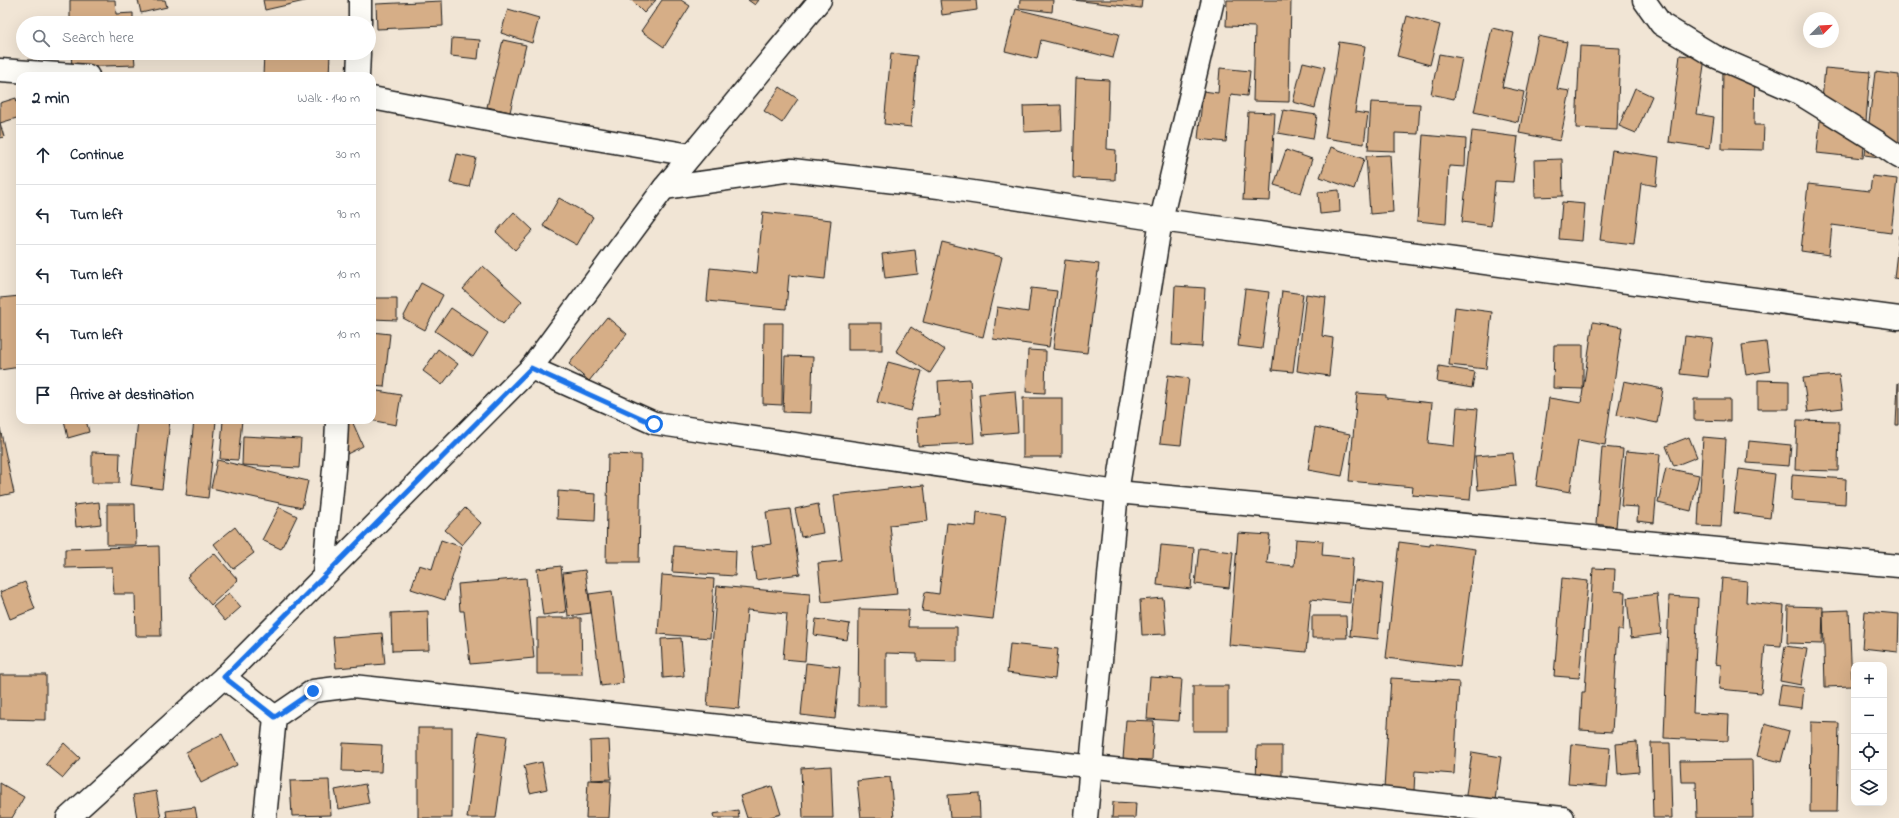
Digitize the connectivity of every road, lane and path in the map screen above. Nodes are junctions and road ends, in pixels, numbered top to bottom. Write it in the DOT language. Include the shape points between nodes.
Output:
graph roads {
  1 [pos="360,0"];
  2 [pos="820,0"];
  3 [pos="1213,0"];
  4 [pos="1644,0"];
  5 [pos="360,16"];
  6 [pos="359,60"];
  7 [pos="0,70"];
  8 [pos="29,72"];
  9 [pos="358,72"];
  10 [pos="376,99"];
  11 [pos="691,155"];
  12 [pos="1899,157"];
  13 [pos="664,188"];
  14 [pos="1161,220"];
  15 [pos="1899,318"];
  16 [pos="531,368"];
  17 [pos="337,424"];
  18 [pos="1117,492"];
  19 [pos="1899,566"];
  20 [pos="324,576"];
  21 [pos="224,677"];
  22 [pos="275,717"];
  23 [pos="1091,768"];
  24 [pos="68,818"];
  25 [pos="265,818"];
  26 [pos="1086,818"];
  27 [pos="1563,818"];
  1 -- 5 [label="street"];
  2 -- 11 [label="street"];
  3 -- 14 [label="street"];
  4 -- 12 [label="street" via="1661,24 1714,56 1796,92"];
  6 -- 9 [label="street"];
  7 -- 8 [label="street"];
  10 -- 11 [label="street"];
  11 -- 13 [label="street"];
  13 -- 14 [label="street" via="792,170 938,187"];
  13 -- 16 [label="street"];
  14 -- 15 [label="street"];
  14 -- 18 [label="street"];
  16 -- 18 [label="street" via="654,424"];
  16 -- 20 [label="street"];
  17 -- 20 [label="street" via="337,453 326,530"];
  18 -- 19 [label="street"];
  18 -- 23 [label="street"];
  20 -- 21 [label="street"];
  21 -- 22 [label="street"];
  21 -- 24 [label="street"];
  22 -- 23 [label="street" via="313,691 353,686"];
  22 -- 25 [label="street"];
  23 -- 26 [label="street"];
  23 -- 27 [label="street"];
}
